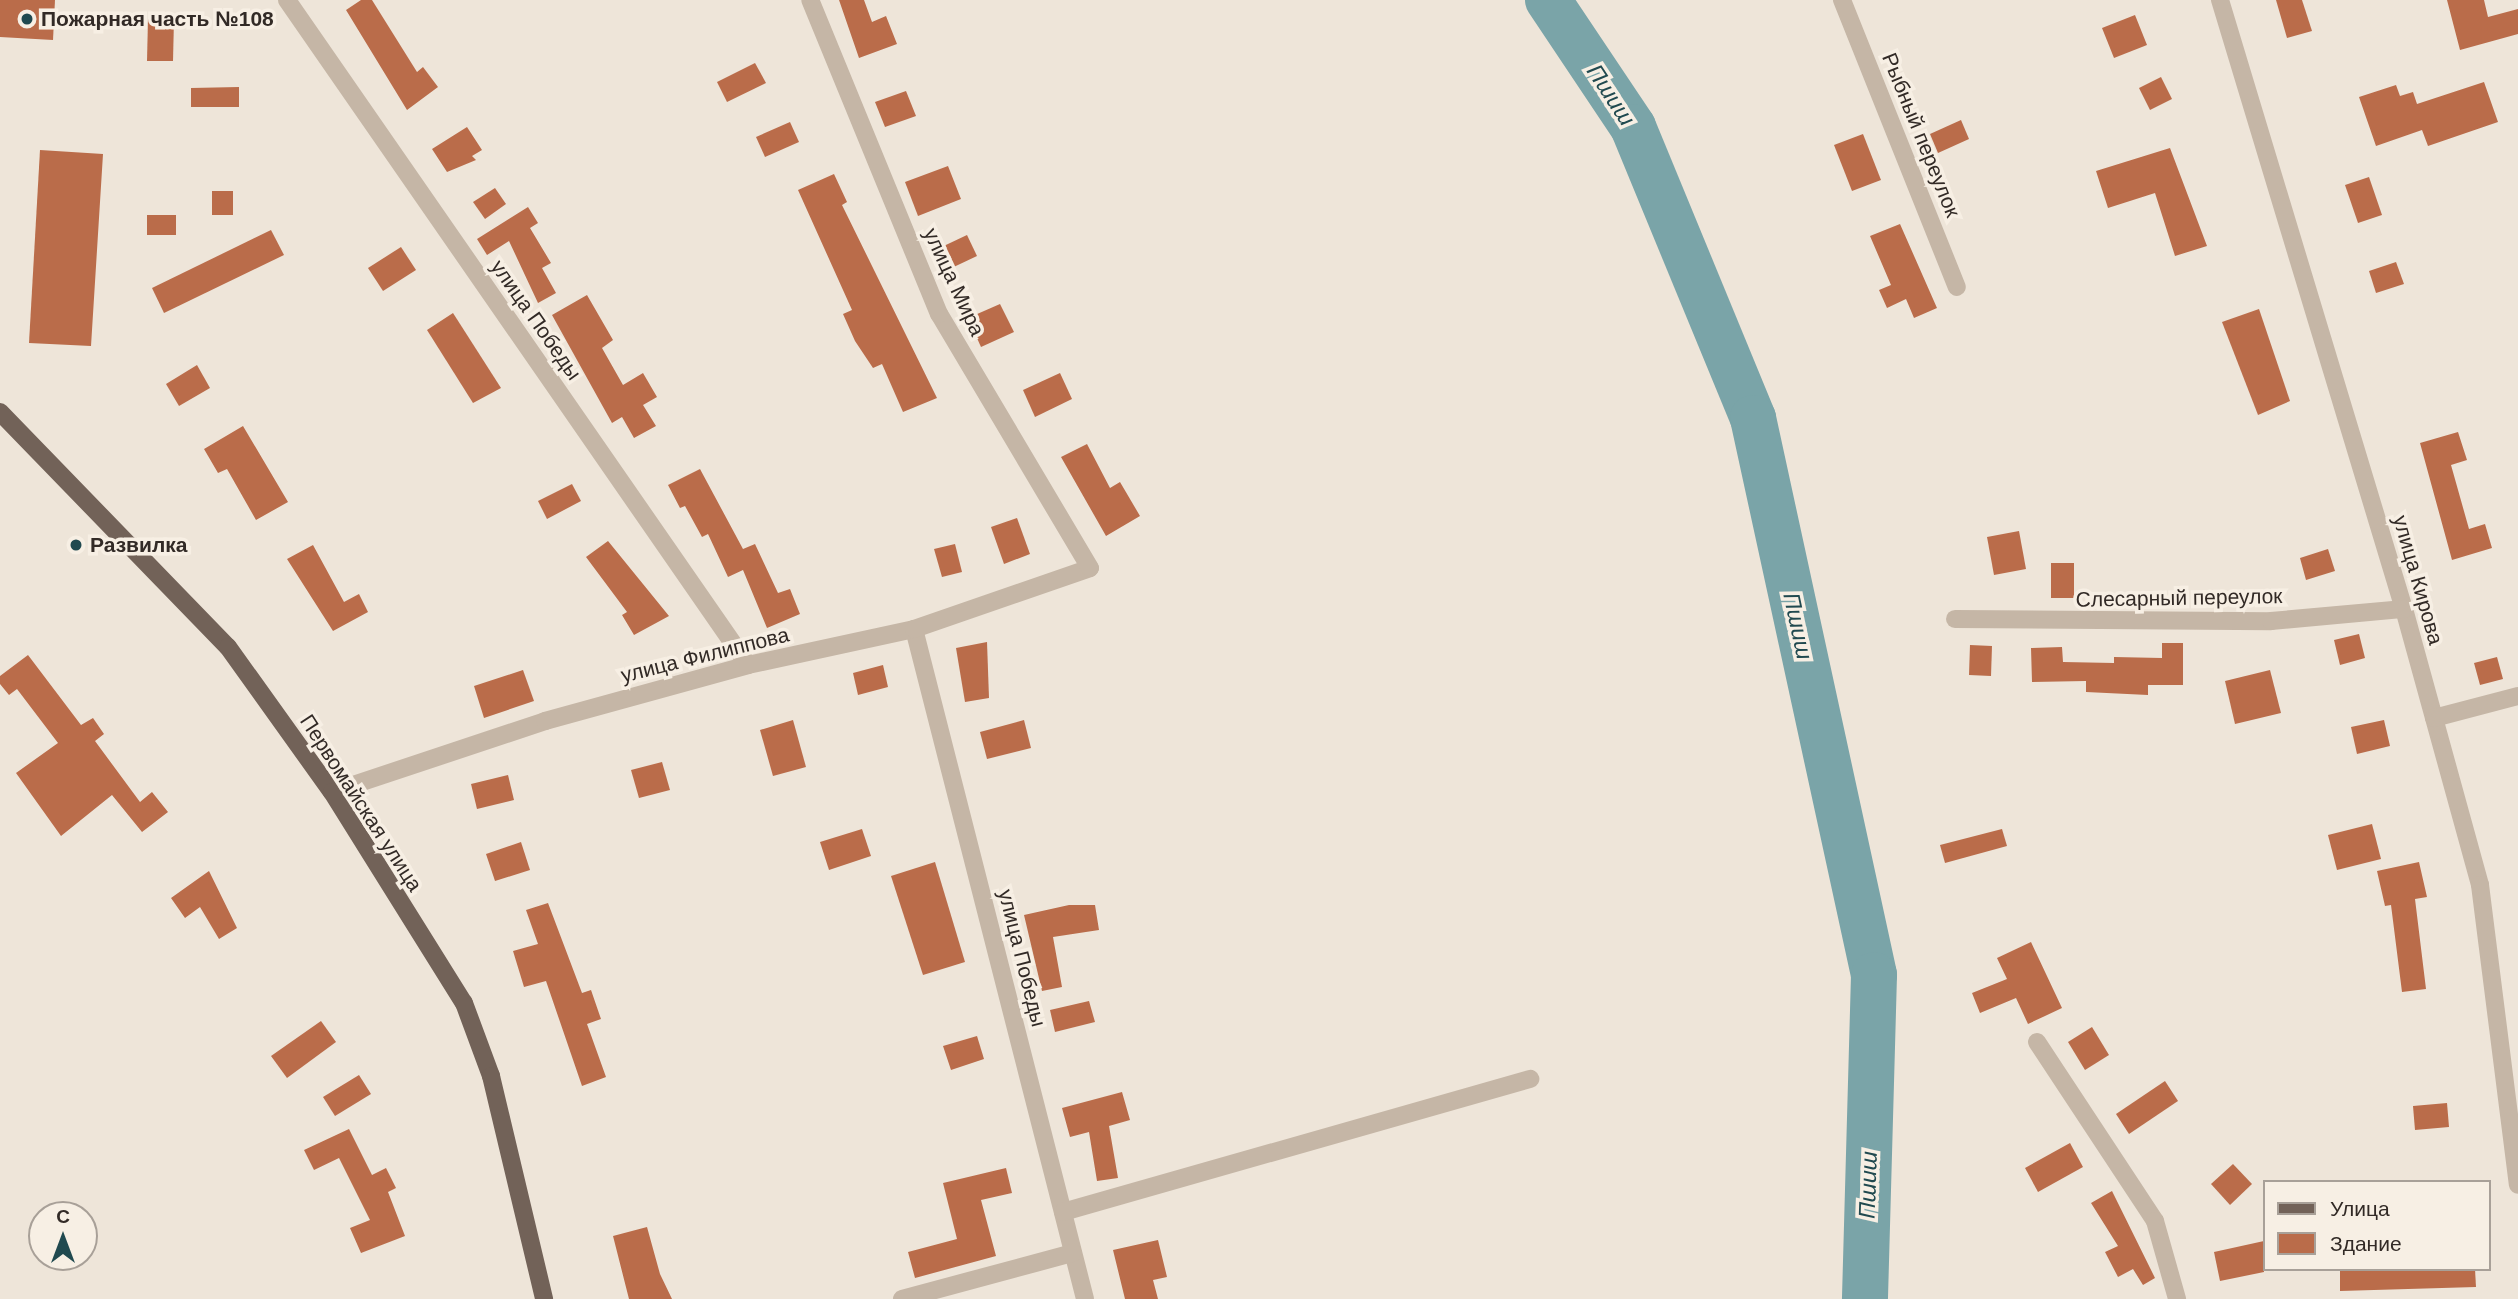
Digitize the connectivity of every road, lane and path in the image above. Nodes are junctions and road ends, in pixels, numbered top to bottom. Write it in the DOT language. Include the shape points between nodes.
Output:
graph roads {
  1 [pos="288,0"];
  2 [pos="810,0"];
  3 [pos="1842,0"];
  4 [pos="2220,0"];
  5 [pos="1957,287"];
  6 [pos="0,412"];
  7 [pos="1090,568"];
  8 [pos="2404,610"];
  9 [pos="1955,619"];
  10 [pos="914,629"];
  11 [pos="748,665"];
  12 [pos="2518,696"];
  13 [pos="2434,718"];
  14 [pos="332,792"];
  15 [pos="2037,1042"];
  16 [pos="2512,1053"];
  17 [pos="1530,1079"];
  18 [pos="2518,1185"];
  19 [pos="1063,1212"];
  20 [pos="1073,1254"];
  21 [pos="542,1297"];
  22 [pos="902,1299"];
  23 [pos="1085,1299"];
  24 [pos="2177,1299"];
  1 -- 11 [label="street, улица Победы"];
  2 -- 7 [label="street, улица Мира" via="939,314"];
  3 -- 5 [label="street, Рыбный переулок"];
  4 -- 8 [label="street, улица Кирова"];
  6 -- 14 [label="main road, Первомайская улица" via="228,647"];
  7 -- 10 [label="street, улица Филиппова"];
  8 -- 9 [label="street, Слесарный переулок" via="2271,621"];
  8 -- 13 [label="street, улица Кирова"];
  10 -- 11 [label="street, улица Филиппова"];
  10 -- 19 [label="street, улица Победы"];
  11 -- 14 [label="street, улица Филиппова" via="545,721"];
  12 -- 13 [label="street"];
  13 -- 16 [label="street, улица Кирова" via="2480,885"];
  14 -- 21 [label="main road, Первомайская улица" via="464,1003 491,1076"];
  15 -- 24 [label="street" via="2155,1221"];
  16 -- 18 [label="street, улица Кирова"];
  17 -- 19 [label="street"];
  19 -- 20 [label="street, улица Победы"];
  20 -- 22 [label="street"];
  20 -- 23 [label="street, улица Победы"];
}
